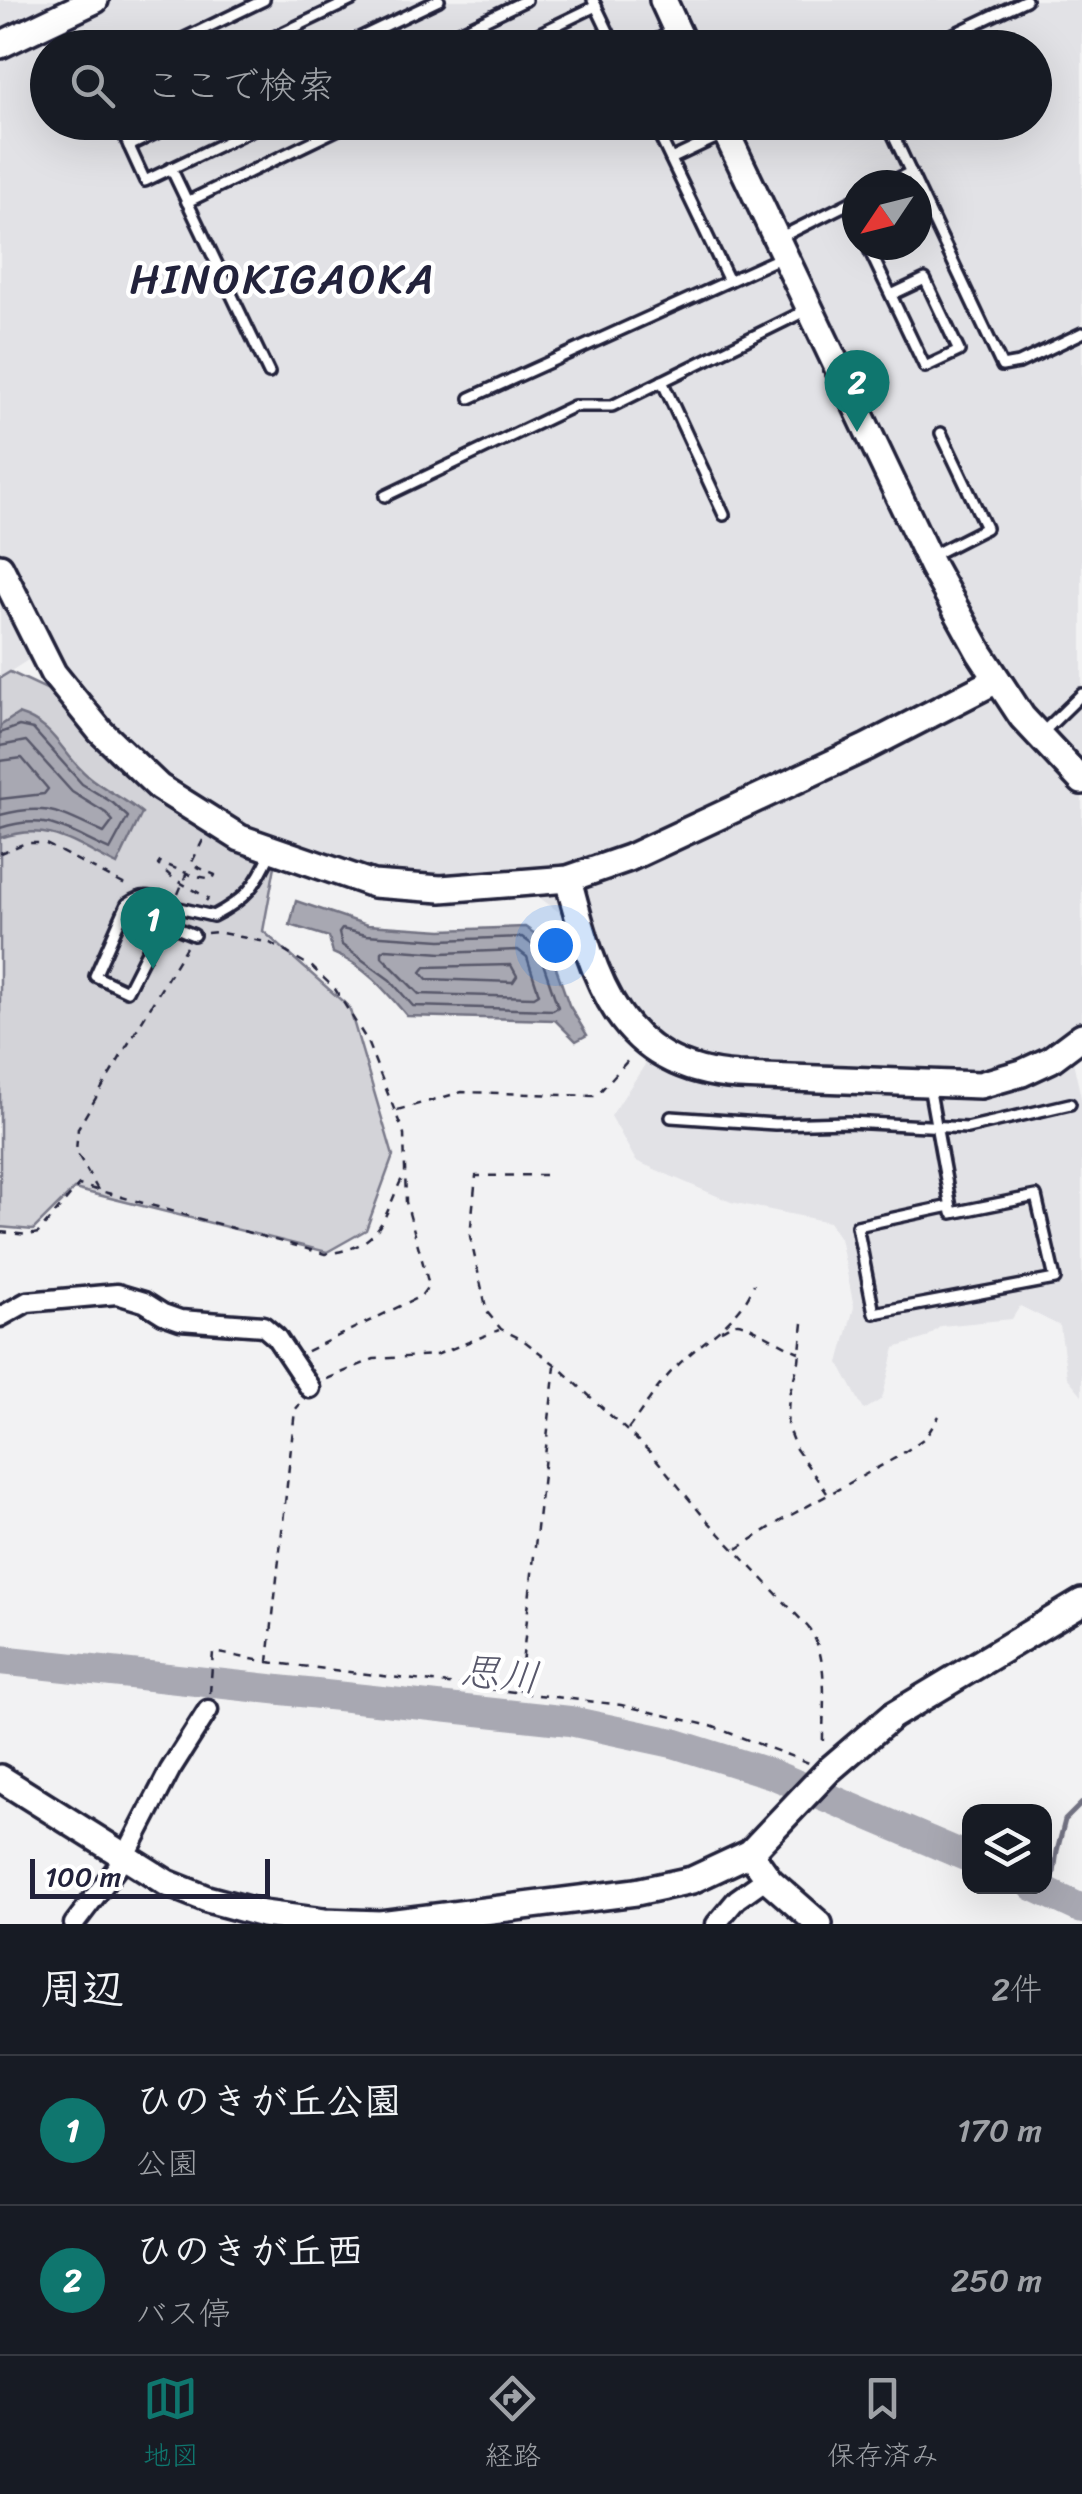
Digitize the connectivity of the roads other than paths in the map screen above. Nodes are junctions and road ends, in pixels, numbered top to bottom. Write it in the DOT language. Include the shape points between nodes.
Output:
graph roads {
  1 [pos="95,0"];
  2 [pos="264,0"];
  3 [pos="352,0"];
  4 [pos="439,0"];
  5 [pos="526,0"];
  6 [pos="663,0"];
  7 [pos="1026,0"];
  8 [pos="595,3"];
  9 [pos="32,30"];
  10 [pos="202,30"];
  11 [pos="289,30"];
  12 [pos="376,30"];
  13 [pos="464,30"];
  14 [pos="543,30"];
  15 [pos="608,30"];
  16 [pos="677,30"];
  17 [pos="962,30"];
  18 [pos="30,31"];
  19 [pos="0,45"];
  20 [pos="126,140"];
  21 [pos="142,140"];
  22 [pos="230,140"];
  23 [pos="316,140"];
  24 [pos="661,140"];
  25 [pos="703,140"];
  26 [pos="730,140"];
  27 [pos="896,140"];
  28 [pos="129,146"];
  29 [pos="670,159"];
  30 [pos="171,168"];
  31 [pos="910,170"];
  32 [pos="187,202"];
  33 [pos="842,208"];
  34 [pos="932,217"];
  35 [pos="781,248"];
  36 [pos="874,260"];
  37 [pos="729,280"];
  38 [pos="891,295"];
  39 [pos="810,308"];
  40 [pos="1082,334"];
  41 [pos="269,373"];
  42 [pos="662,381"];
  43 [pos="470,398"];
  44 [pos="941,432"];
  45 [pos="385,496"];
  46 [pos="724,515"];
  47 [pos="928,558"];
  48 [pos="0,566"];
  49 [pos="995,681"];
  50 [pos="1082,694"];
  51 [pos="1038,736"];
  52 [pos="1082,781"];
  53 [pos="272,850"];
  54 [pos="568,878"];
  55 [pos="170,906"];
  56 [pos="162,922"];
  57 [pos="194,935"];
  58 [pos="1082,1036"];
  59 [pos="929,1084"];
  60 [pos="1070,1104"];
  61 [pos="671,1117"];
  62 [pos="936,1128"];
  63 [pos="950,1206"];
  64 [pos="0,1317"];
  65 [pos="310,1388"];
  66 [pos="1082,1602"];
  67 [pos="208,1710"];
  68 [pos="0,1778"];
  69 [pos="750,1853"];
  70 [pos="126,1857"];
  71 [pos="768,1877"];
  72 [pos="74,1924"];
  73 [pos="716,1924"];
  74 [pos="818,1924"];
  1 -- 9 [label="street"];
  2 -- 10 [label="lane"];
  3 -- 11 [label="lane"];
  4 -- 12 [label="lane"];
  5 -- 13 [label="lane"];
  6 -- 16 [label="street"];
  7 -- 17 [label="lane"];
  8 -- 14 [label="lane"];
  8 -- 15 [label="lane"];
  18 -- 19 [label="street"];
  20 -- 28 [label="lane"];
  21 -- 28 [label="lane"];
  22 -- 30 [label="lane"];
  23 -- 32 [label="lane"];
  24 -- 29 [label="lane"];
  25 -- 29 [label="lane"];
  26 -- 35 [label="street"];
  27 -- 31 [label="lane"];
  28 -- 30 [label="lane" via="145,181"];
  29 -- 37 [label="lane"];
  30 -- 32 [label="lane"];
  32 -- 41 [label="lane"];
  33 -- 35 [label="lane"];
  34 -- 40 [label="lane" via="1002,366"];
  35 -- 37 [label="lane"];
  35 -- 39 [label="street"];
  36 -- 38 [label="lane"];
  37 -- 43 [label="lane"];
  38 -- 38 [label="lane" via="925,279 959,351 925,367"];
  39 -- 42 [label="lane"];
  39 -- 47 [label="street"];
  42 -- 45 [label="lane" via="612,406 574,406"];
  42 -- 46 [label="lane"];
  44 -- 47 [label="lane" via="986,528"];
  47 -- 49 [label="street"];
  48 -- 53 [label="street" via="52,673 100,730 159,788"];
  49 -- 51 [label="street"];
  49 -- 54 [label="street" via="628,858"];
  50 -- 51 [label="lane"];
  51 -- 52 [label="street"];
  53 -- 54 [label="street" via="373,884 442,890"];
  53 -- 55 [label="lane" via="256,884 235,905 213,916"];
  54 -- 59 [label="street" via="600,987 644,1042 667,1057 715,1074"];
  55 -- 56 [label="lane"];
  55 -- 56 [label="lane" via="152,896 127,904 96,976 127,991"];
  56 -- 57 [label="lane"];
  58 -- 59 [label="street" via="1022,1072 980,1085"];
  59 -- 62 [label="lane"];
  60 -- 62 [label="lane" via="966,1128"];
  61 -- 62 [label="lane"];
  62 -- 63 [label="lane"];
  63 -- 63 [label="lane" via="952,1213 1036,1196 1054,1279 874,1313 858,1226"];
  64 -- 65 [label="street" via="26,1302 117,1294 180,1320 263,1326"];
  66 -- 69 [label="street" via="905,1708 826,1774"];
  67 -- 70 [label="street"];
  68 -- 70 [label="street"];
  69 -- 70 [label="street" via="692,1880 636,1892 380,1924 263,1914 167,1883"];
  69 -- 71 [label="street"];
  70 -- 72 [label="street"];
  71 -- 73 [label="street" via="737,1898"];
  71 -- 74 [label="street"];
}
